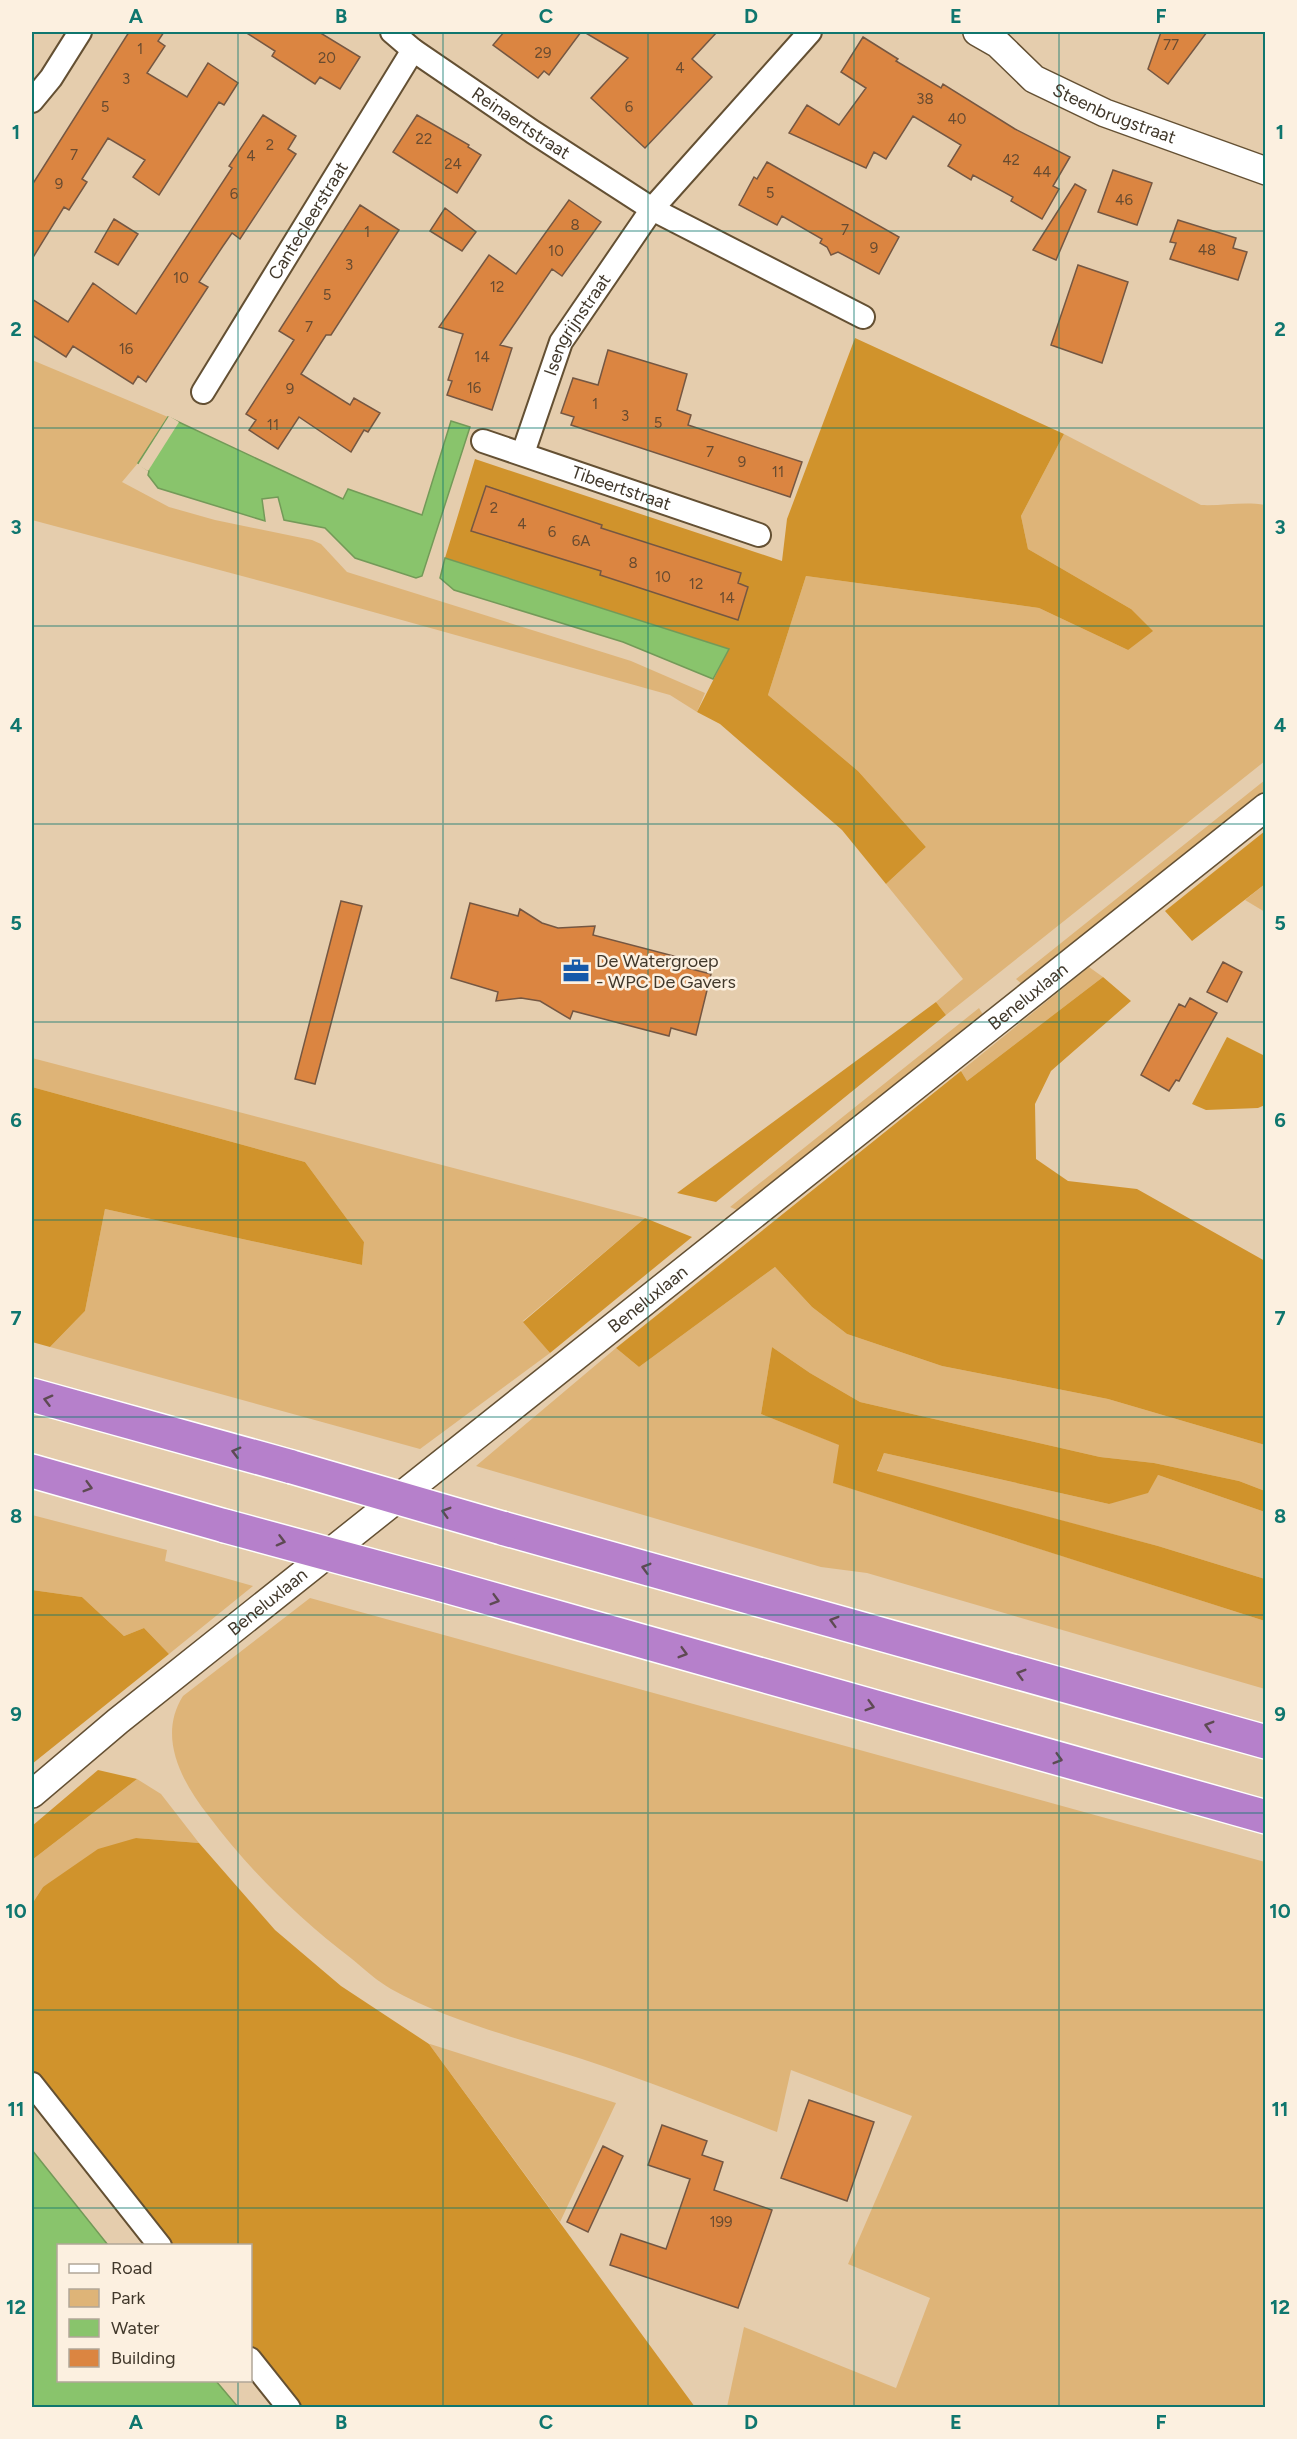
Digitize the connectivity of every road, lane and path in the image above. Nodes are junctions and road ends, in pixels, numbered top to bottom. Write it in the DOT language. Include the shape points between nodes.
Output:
graph roads {
  1 [pos="80,32"];
  2 [pos="392,32"];
  3 [pos="810,32"];
  4 [pos="977,32"];
  5 [pos="413,50"];
  6 [pos="32,101"];
  7 [pos="1266,171"];
  8 [pos="652,209"];
  9 [pos="863,317"];
  10 [pos="203,392"];
  11 [pos="483,441"];
  12 [pos="523,453"];
  13 [pos="759,535"];
  14 [pos="1266,807"];
  15 [pos="32,1395"];
  16 [pos="32,1471"];
  17 [pos="1266,1742"];
  18 [pos="32,1794"];
  19 [pos="1266,1817"];
  20 [pos="32,2084"];
  21 [pos="158,2244"];
  22 [pos="252,2362"];
  23 [pos="289,2408"];
  1 -- 6 [label="street"];
  2 -- 5 [label="street, Reinaertstraat"];
  3 -- 8 [label="street, Isengrijnstraat"];
  4 -- 7 [label="street, Steenbrugstraat" via="998,44 1034,79 1105,113"];
  5 -- 8 [label="street, Reinaertstraat"];
  5 -- 10 [label="street, Cantecleerstraat"];
  8 -- 9 [label="street"];
  8 -- 12 [label="street, Isengrijnstraat" via="561,342"];
  11 -- 12 [label="street, Tibeertstraat"];
  12 -- 13 [label="street, Tibeertstraat"];
  14 -- 18 [label="street, Beneluxlaan" via="127,1713"];
  17 -- 15 [label="highway, one-way, bridge"];
  16 -- 19 [label="highway, one-way, bridge"];
  20 -- 21 [label="street"];
  22 -- 23 [label="street"];
}
